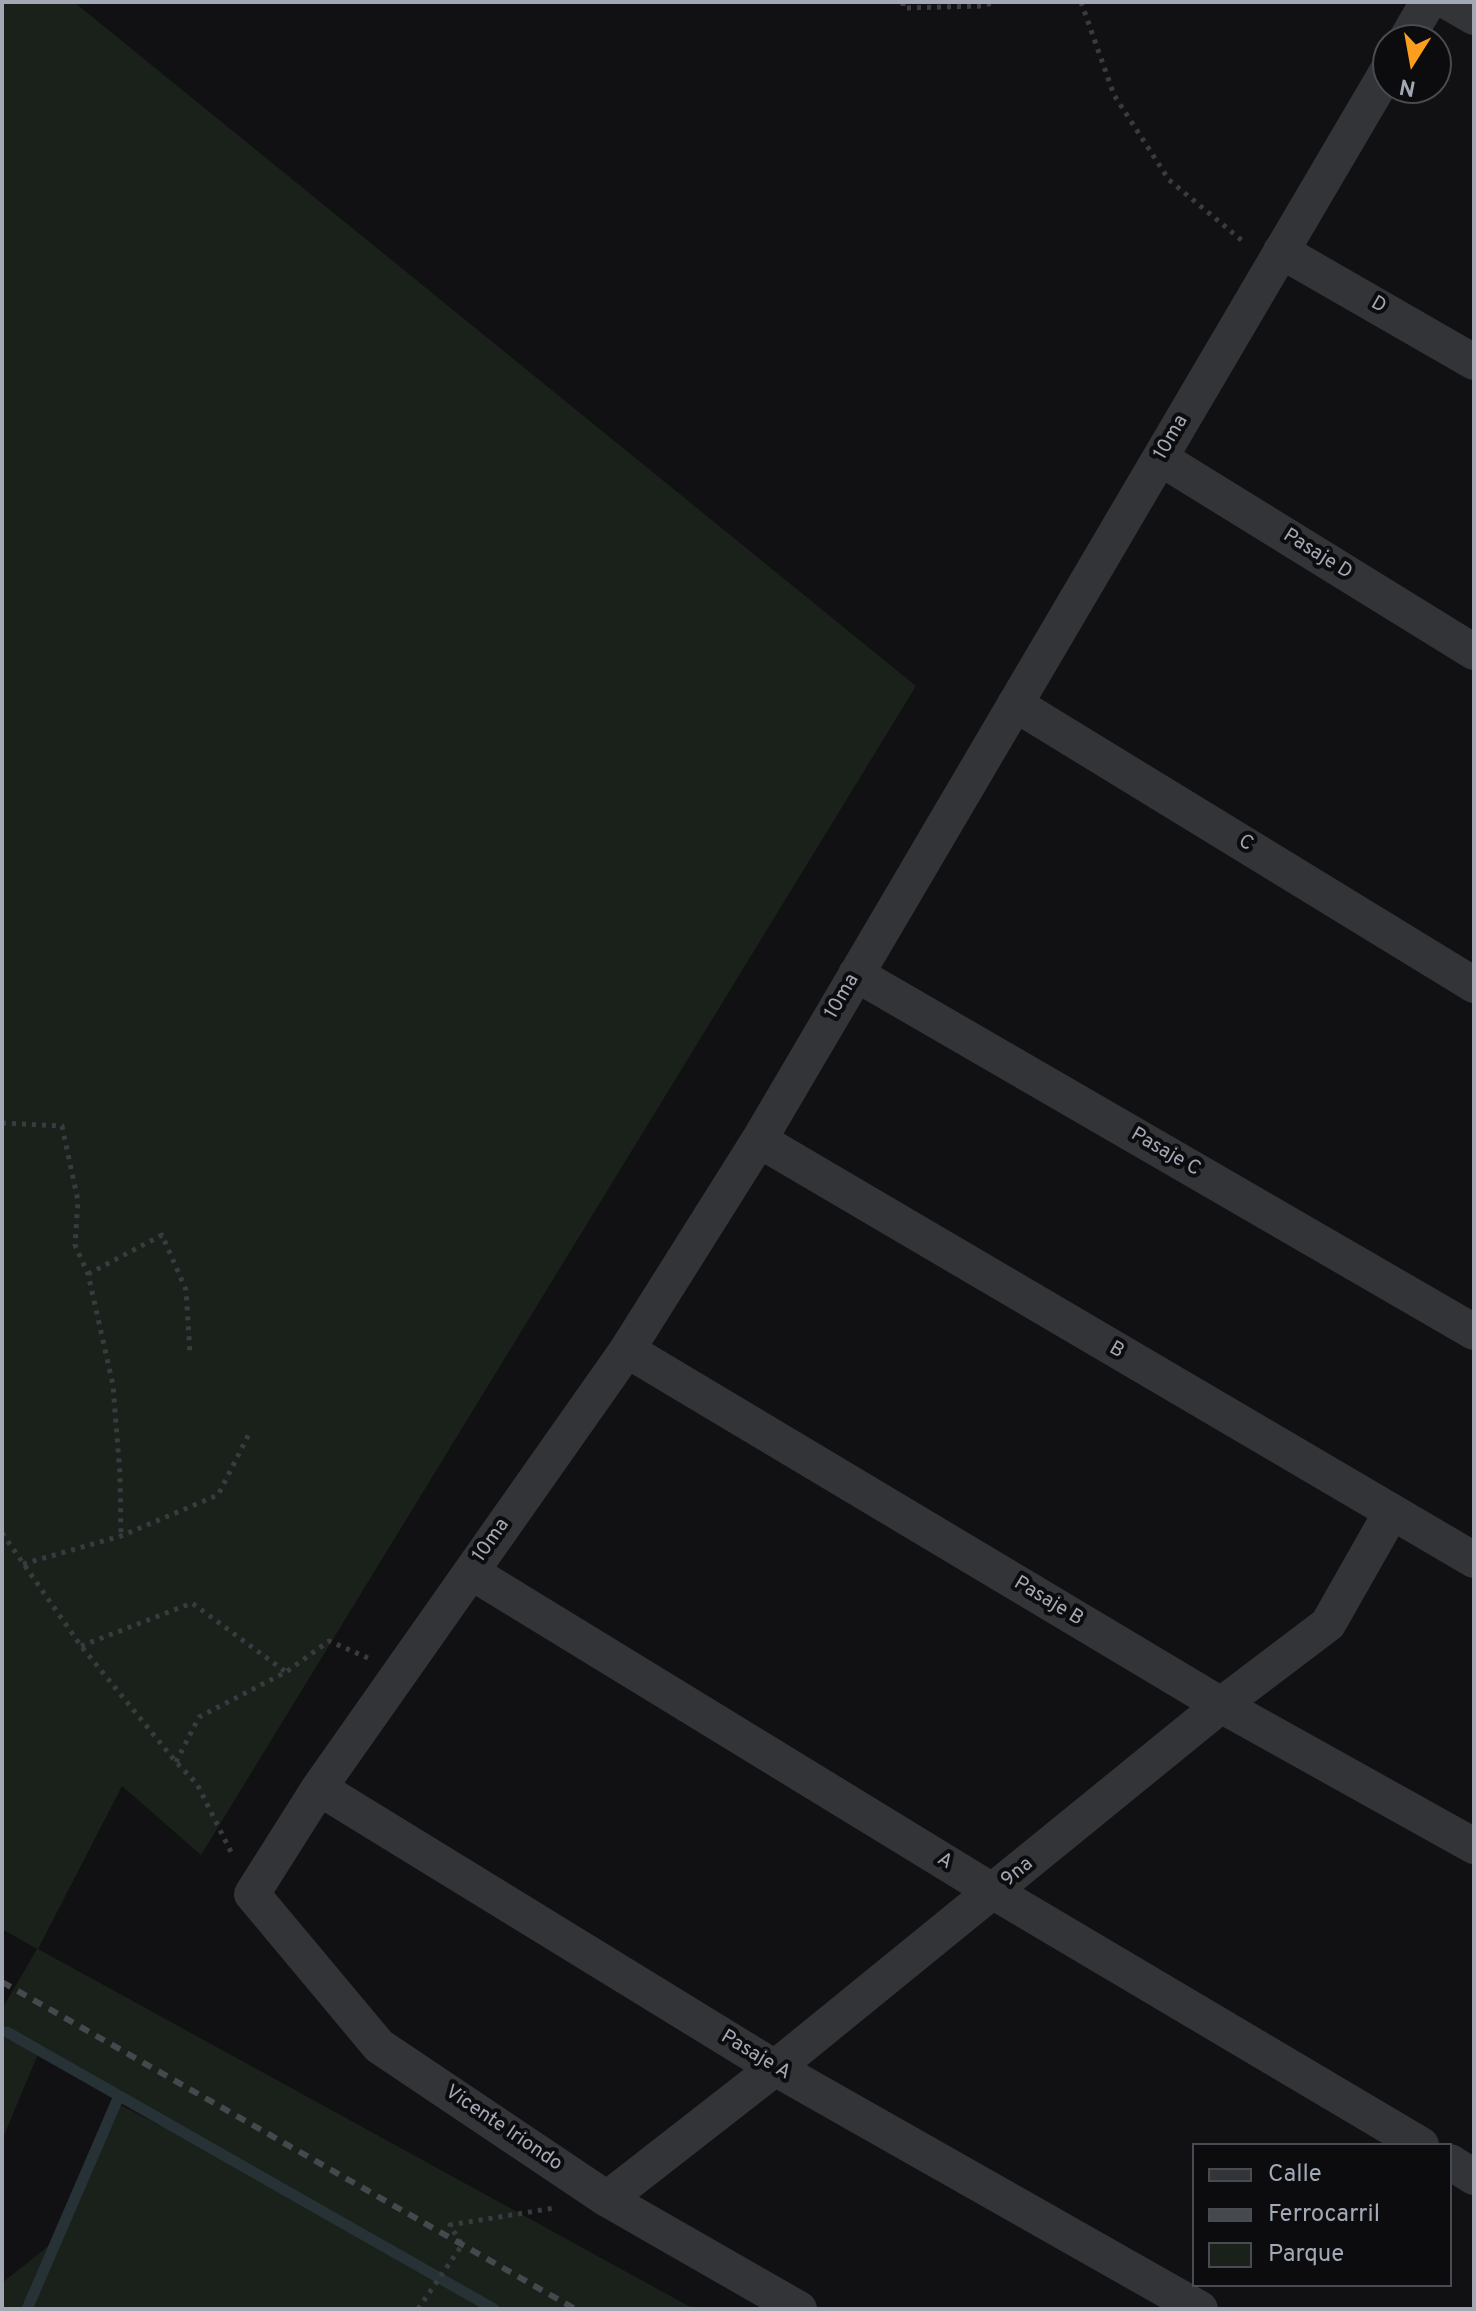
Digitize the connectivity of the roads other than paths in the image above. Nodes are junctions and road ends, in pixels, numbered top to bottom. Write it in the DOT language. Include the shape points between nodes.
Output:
graph roads {
  1 [pos="1428,2"];
  2 [pos="1448,2"];
  3 [pos="1474,17"];
  4 [pos="1415,24"];
  5 [pos="1372,97"];
  6 [pos="1281,251"];
  7 [pos="1474,362"];
  8 [pos="1160,458"];
  9 [pos="1474,652"];
  10 [pos="1015,704"];
  11 [pos="856,974"];
  12 [pos="1474,985"];
  13 [pos="759,1140"];
  14 [pos="1474,1332"];
  15 [pos="627,1350"];
  16 [pos="1391,1513"];
  17 [pos="1474,1560"];
  18 [pos="471,1572"];
  19 [pos="1221,1705"];
  20 [pos="319,1788"];
  21 [pos="1474,1846"];
  22 [pos="994,1892"];
  23 [pos="252,1894"];
  24 [pos="775,2068"];
  25 [pos="1418,2143"];
  26 [pos="1452,2163"];
  27 [pos="1474,2177"];
  28 [pos="607,2199"];
  29 [pos="799,2309"];
  30 [pos="1200,2309"];
  1 -- 4 [label="street"];
  2 -- 3 [label="street"];
  5 -- 6 [label="street, 10ma"];
  6 -- 7 [label="street, D"];
  6 -- 8 [label="street, 10ma"];
  8 -- 9 [label="street, Pasaje D"];
  8 -- 10 [label="street, 10ma"];
  10 -- 11 [label="street, 10ma"];
  10 -- 12 [label="street, C"];
  11 -- 13 [label="street, 10ma"];
  11 -- 14 [label="street, Pasaje C"];
  13 -- 15 [label="street, 10ma"];
  13 -- 16 [label="street, B"];
  15 -- 18 [label="street, 10ma"];
  15 -- 19 [label="street, Pasaje B"];
  16 -- 17 [label="street, B"];
  16 -- 19 [label="street, 9na" via="1328,1624"];
  18 -- 20 [label="street, 10ma"];
  18 -- 22 [label="street, A"];
  19 -- 21 [label="street, Pasaje B"];
  19 -- 22 [label="street, 9na"];
  20 -- 23 [label="street, 10ma"];
  20 -- 24 [label="street, Pasaje A"];
  22 -- 24 [label="street, 9na"];
  22 -- 25 [label="street, A"];
  23 -- 28 [label="street, Vicente Iriondo" via="379,2046"];
  24 -- 28 [label="street, 9na"];
  24 -- 30 [label="street, Pasaje A"];
  26 -- 27 [label="street"];
  28 -- 29 [label="street, Vicente Iriondo"];
}
